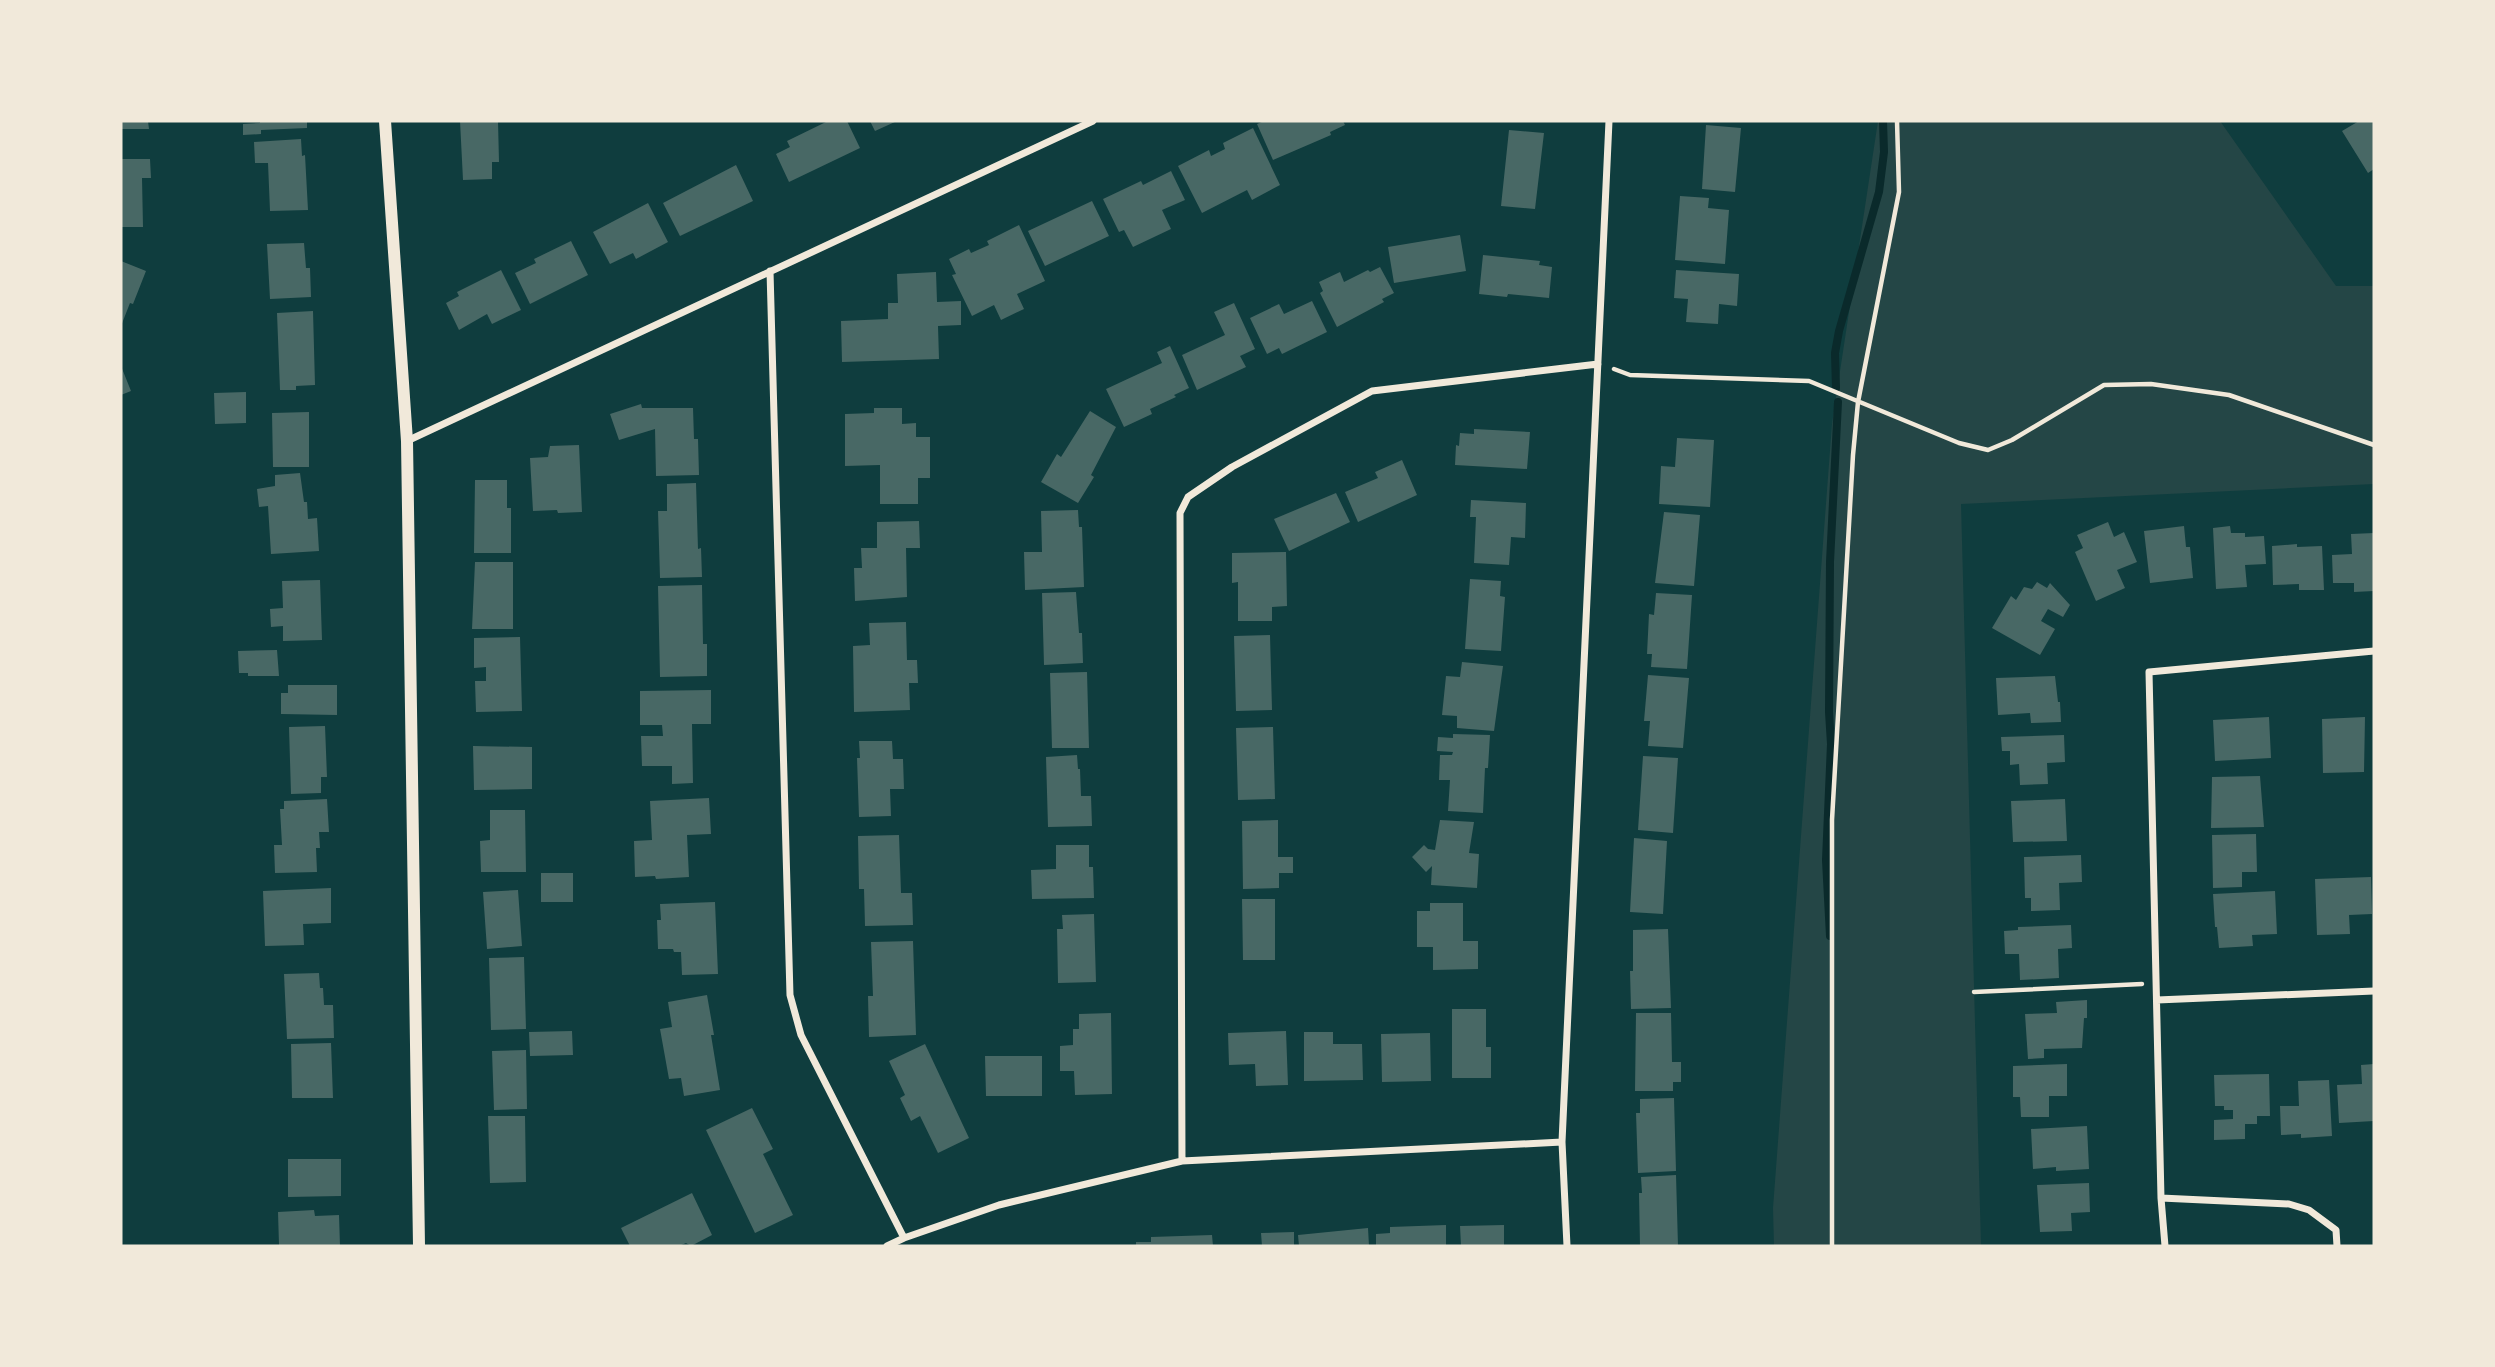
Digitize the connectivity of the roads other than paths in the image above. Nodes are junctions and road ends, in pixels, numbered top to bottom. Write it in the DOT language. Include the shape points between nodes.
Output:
graph roads {
  1 [pos="385,121"];
  2 [pos="1093,121"];
  3 [pos="1609,121"];
  4 [pos="770,271"];
  5 [pos="1598,364"];
  6 [pos="407,441"];
  7 [pos="2374,651"];
  8 [pos="2374,991"];
  9 [pos="2157,1000"];
  10 [pos="1562,1142"];
  11 [pos="1182,1161"];
  12 [pos="2161,1198"];
  13 [pos="904,1238"];
  14 [pos="419,1246"];
  15 [pos="887,1246"];
  16 [pos="1567,1246"];
  17 [pos="2165,1246"];
  18 [pos="2337,1246"];
  1 -- 6 [label="street"];
  2 -- 4 [label="street"];
  3 -- 5 [label="street"];
  4 -- 6 [label="street"];
  4 -- 13 [label="street" via="790,995 801,1034"];
  5 -- 10 [label="street"];
  5 -- 11 [label="street" via="1372,391 1232,467 1188,498 1180,513"];
  6 -- 14 [label="street"];
  7 -- 9 [label="street" via="2148,672"];
  8 -- 9 [label="street"];
  9 -- 12 [label="street"];
  10 -- 11 [label="street"];
  10 -- 16 [label="street"];
  11 -- 13 [label="street" via="999,1205"];
  12 -- 17 [label="street"];
  12 -- 18 [label="street" via="2289,1204 2309,1210 2336,1230"];
  13 -- 15 [label="street"];
}
